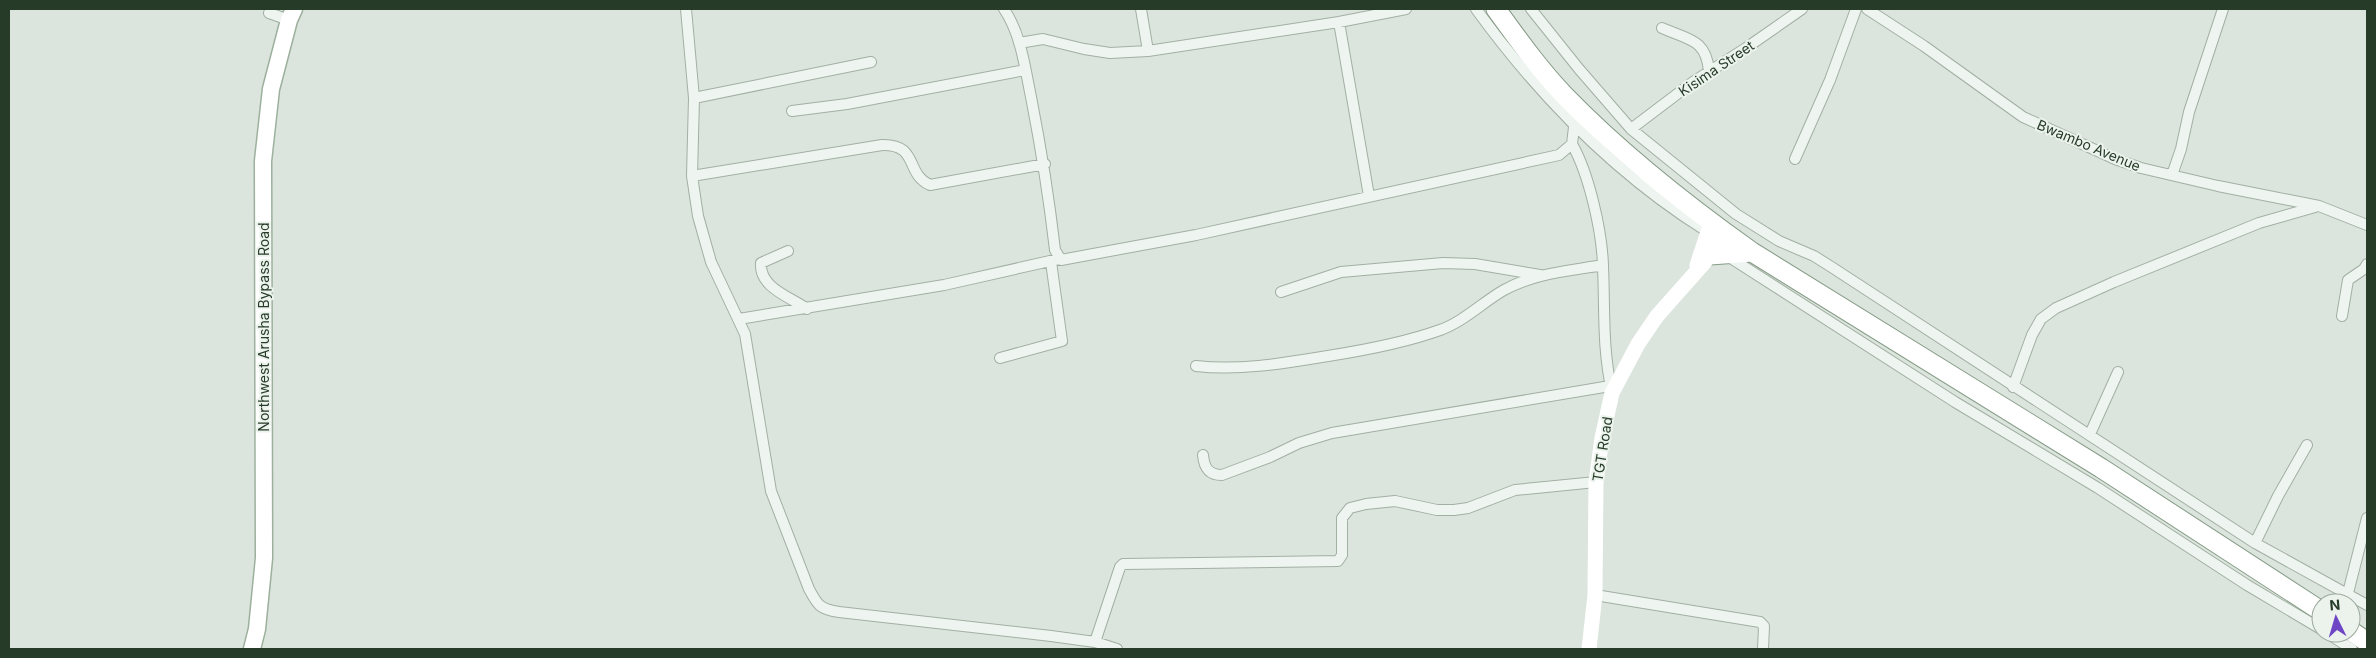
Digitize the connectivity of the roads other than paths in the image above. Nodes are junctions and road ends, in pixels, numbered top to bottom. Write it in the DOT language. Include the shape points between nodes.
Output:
graph roads {
  1 [pos="686,9"];
  2 [pos="1004,9"];
  3 [pos="1142,9"];
  4 [pos="1406,9"];
  5 [pos="1476,9"];
  6 [pos="1496,9"];
  7 [pos="1531,9"];
  8 [pos="1802,9"];
  9 [pos="1856,9"];
  10 [pos="1867,9"];
  11 [pos="2223,9"];
  12 [pos="269,13"];
  13 [pos="292,14"];
  14 [pos="1339,22"];
  15 [pos="1662,28"];
  16 [pos="1019,43"];
  17 [pos="1148,51"];
  18 [pos="871,62"];
  19 [pos="1025,70"];
  20 [pos="1709,71"];
  21 [pos="694,98"];
  22 [pos="792,112"];
  23 [pos="1574,127"];
  24 [pos="1631,129"];
  25 [pos="1572,144"];
  26 [pos="1795,159"];
  27 [pos="1045,164"];
  28 [pos="2172,175"];
  29 [pos="692,176"];
  30 [pos="1369,196"];
  31 [pos="2320,206"];
  32 [pos="2367,225"];
  33 [pos="1715,229"];
  34 [pos="788,251"];
  35 [pos="1752,252"];
  36 [pos="1716,255"];
  37 [pos="1055,261"];
  38 [pos="2367,264"];
  39 [pos="1603,265"];
  40 [pos="1540,275"];
  41 [pos="1693,276"];
  42 [pos="1281,292"];
  43 [pos="807,309"];
  44 [pos="2342,316"];
  45 [pos="739,319"];
  46 [pos="1000,358"];
  47 [pos="1196,366"];
  48 [pos="2118,372"];
  49 [pos="2013,388"];
  50 [pos="1611,389"];
  51 [pos="2090,434"];
  52 [pos="2307,445"];
  53 [pos="1203,455"];
  54 [pos="1596,482"];
  55 [pos="2367,518"];
  56 [pos="2255,543"];
  57 [pos="2348,593"];
  58 [pos="1595,594"];
  59 [pos="2311,604"];
  60 [pos="2311,624"];
  61 [pos="1095,642"];
  62 [pos="252,649"];
  63 [pos="1116,649"];
  64 [pos="1589,649"];
  65 [pos="1763,649"];
  1 -- 21 [label="street"];
  2 -- 16 [label="street"];
  3 -- 17 [label="street"];
  4 -- 14 [label="street"];
  5 -- 23 [label="street"];
  6 -- 33 [label="highway" via="1564,95 1636,163"];
  7 -- 24 [label="street"];
  8 -- 20 [label="street, Kisima Street"];
  9 -- 26 [label="street" via="1830,80"];
  10 -- 28 [label="street, Bwambo Avenue" via="2023,117 2116,159"];
  11 -- 28 [label="street"];
  12 -- 13 [label="street"];
  13 -- 62 [label="main road, Northwest Arusha Bypass Road" via="271,89 263,161 264,558"];
  14 -- 17 [label="street"];
  14 -- 30 [label="street"];
  15 -- 20 [label="street" via="1702,48"];
  16 -- 17 [label="street" via="1043,39 1110,53"];
  16 -- 19 [label="street"];
  18 -- 21 [label="street"];
  19 -- 22 [label="street"];
  19 -- 27 [label="street"];
  20 -- 24 [label="street, Kisima Street"];
  21 -- 29 [label="street"];
  23 -- 25 [label="street"];
  23 -- 33 [label="street" via="1672,209"];
  24 -- 49 [label="street" via="1736,214 1779,241 1814,256"];
  25 -- 30 [label="street" via="1560,155"];
  25 -- 39 [label="street" via="1586,175"];
  27 -- 29 [label="street" via="930,185 917,174 909,155 893,144"];
  27 -- 37 [label="street"];
  28 -- 31 [label="street, Bwambo Avenue"];
  29 -- 45 [label="street" via="711,262"];
  30 -- 37 [label="street" via="1176,239"];
  31 -- 32 [label="street, Bwambo Avenue"];
  31 -- 49 [label="street" via="2259,223 2056,308 2042,319 2032,335"];
  33 -- 35 [label="highway"];
  33 -- 36 [label="street, TGT Road"];
  33 -- 41 [label="street"];
  34 -- 43 [label="street" via="761,263 762,270 773,289"];
  35 -- 36 [label="highway"];
  35 -- 59 [label="highway" via="2092,462"];
  36 -- 41 [label="street, TGT Road"];
  36 -- 60 [label="street" via="2098,488"];
  37 -- 43 [label="street"];
  37 -- 46 [label="street" via="1062,341"];
  38 -- 44 [label="street" via="2348,280"];
  39 -- 40 [label="street"];
  39 -- 50 [label="street" via="1603,339"];
  40 -- 42 [label="street" via="1476,264 1443,263 1341,272"];
  40 -- 47 [label="street" via="1503,291 1442,330 1412,339 1354,352 1260,366"];
  41 -- 50 [label="street, TGT Road" via="1638,344"];
  43 -- 45 [label="street"];
  45 -- 61 [label="street" via="749,348 771,491 809,589 823,609"];
  48 -- 51 [label="street"];
  49 -- 51 [label="street"];
  50 -- 53 [label="street" via="1332,433 1222,475 1208,470"];
  50 -- 54 [label="street, TGT Road"];
  51 -- 56 [label="street"];
  52 -- 56 [label="street"];
  54 -- 58 [label="street, TGT Road"];
  54 -- 61 [label="street" via="1515,490 1454,510 1394,501 1350,508 1342,518 1342,555 1338,561 1123,564"];
  55 -- 57 [label="street"];
  56 -- 57 [label="street"];
  58 -- 64 [label="street, TGT Road"];
  58 -- 65 [label="street" via="1760,622 1764,626"];
  61 -- 63 [label="street"];
}
